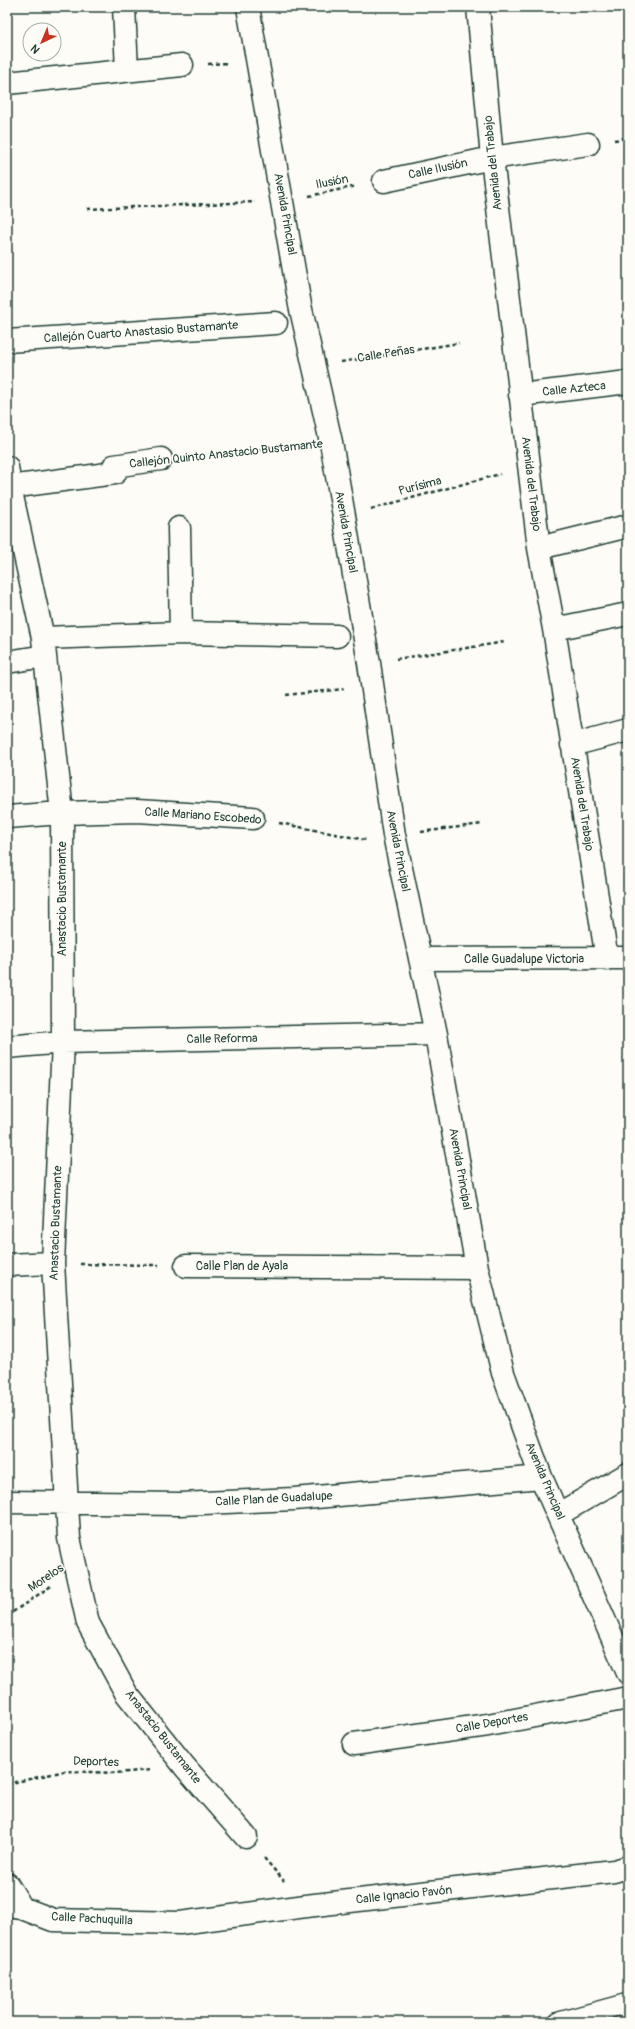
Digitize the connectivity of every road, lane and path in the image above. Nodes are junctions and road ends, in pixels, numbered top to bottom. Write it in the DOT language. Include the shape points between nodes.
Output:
graph roads {
  1 [pos="124,7"];
  2 [pos="248,7"];
  3 [pos="478,7"];
  4 [pos="256,62"];
  5 [pos="182,65"];
  6 [pos="127,70"];
  7 [pos="7,83"];
  8 [pos="588,144"];
  9 [pos="492,158"];
  10 [pos="384,181"];
  11 [pos="283,201"];
  12 [pos="235,203"];
  13 [pos="87,209"];
  14 [pos="276,323"];
  15 [pos="7,340"];
  16 [pos="459,343"];
  17 [pos="313,366"];
  18 [pos="628,382"];
  19 [pos="520,395"];
  20 [pos="331,442"];
  21 [pos="161,459"];
  22 [pos="500,474"];
  23 [pos="8,477"];
  24 [pos="344,516"];
  25 [pos="628,526"];
  26 [pos="179,528"];
  27 [pos="539,548"];
  28 [pos="628,614"];
  29 [pos="554,629"];
  30 [pos="181,633"];
  31 [pos="337,636"];
  32 [pos="504,642"];
  33 [pos="44,647"];
  34 [pos="7,662"];
  35 [pos="369,663"];
  36 [pos="344,690"];
  37 [pos="286,695"];
  38 [pos="628,730"];
  39 [pos="572,745"];
  40 [pos="62,813"];
  41 [pos="7,817"];
  42 [pos="253,818"];
  43 [pos="482,824"];
  44 [pos="395,840"];
  45 [pos="618,958"];
  46 [pos="420,959"];
  47 [pos="436,1034"];
  48 [pos="63,1042"];
  49 [pos="7,1047"];
  50 [pos="53,1263"];
  51 [pos="7,1265"];
  52 [pos="186,1266"];
  53 [pos="477,1268"];
  54 [pos="627,1476"];
  55 [pos="541,1477"];
  56 [pos="7,1502"];
  57 [pos="66,1504"];
  58 [pos="558,1514"];
  59 [pos="76,1568"];
  60 [pos="7,1616"];
  61 [pos="628,1673"];
  62 [pos="628,1698"];
  63 [pos="354,1744"];
  64 [pos="185,1767"];
  65 [pos="7,1784"];
  66 [pos="246,1837"];
  67 [pos="628,1867"];
  68 [pos="7,1884"];
  69 [pos="306,1906"];
  70 [pos="14,1907"];
  71 [pos="180,1923"];
  72 [pos="628,2003"];
  73 [pos="559,2022"];
  1 -- 6 [label="street"];
  2 -- 4 [label="street, Avenida Principal"];
  3 -- 9 [label="street, Avenida del Trabajo"];
  4 -- 5 [label="path"];
  4 -- 11 [label="street, Avenida Principal"];
  5 -- 6 [label="street"];
  6 -- 7 [label="street"];
  8 -- 9 [label="street"];
  9 -- 10 [label="street, Calle Ilusión"];
  9 -- 19 [label="street, Avenida del Trabajo"];
  10 -- 11 [label="path, Ilusión"];
  11 -- 17 [label="street, Avenida Principal"];
  12 -- 13 [label="path"];
  14 -- 15 [label="street, Callejón Cuarto Anastasio Bustamante"];
  16 -- 17 [label="path, Calle Peñas"];
  17 -- 20 [label="street, Avenida Principal"];
  18 -- 19 [label="street, Calle Azteca"];
  19 -- 27 [label="street, Avenida del Trabajo"];
  20 -- 21 [label="path, Callejón Quinto Anastacio Bustamante"];
  20 -- 24 [label="street, Avenida Principal"];
  21 -- 23 [label="street, Callejón Quinto Anastacio Bustamante" via="114,466 115,473"];
  22 -- 24 [label="path, Purísima"];
  23 -- 33 [label="street, Anastacio Bustamante"];
  24 -- 35 [label="street, Avenida Principal"];
  25 -- 27 [label="street"];
  26 -- 30 [label="street"];
  27 -- 29 [label="street, Avenida del Trabajo"];
  28 -- 29 [label="street"];
  29 -- 39 [label="street, Avenida del Trabajo"];
  30 -- 31 [label="street"];
  30 -- 33 [label="street"];
  32 -- 35 [label="path"];
  33 -- 34 [label="street"];
  33 -- 40 [label="street, Anastacio Bustamante"];
  35 -- 44 [label="street, Avenida Principal"];
  36 -- 37 [label="path"];
  38 -- 39 [label="street"];
  39 -- 45 [label="street, Avenida del Trabajo"];
  40 -- 41 [label="street, Calle Mariano Escobedo"];
  40 -- 42 [label="street, Calle Mariano Escobedo" via="137,811"];
  40 -- 48 [label="street, Anastacio Bustamante"];
  42 -- 44 [label="path, Calle Mariano Escobedo"];
  43 -- 44 [label="path, Calle Mariano Escobedo"];
  44 -- 46 [label="street, Avenida Principal"];
  45 -- 46 [label="street, Calle Guadalupe Victoria"];
  46 -- 47 [label="street, Avenida Principal"];
  47 -- 48 [label="street, Calle Reforma"];
  47 -- 53 [label="street, Avenida Principal"];
  48 -- 49 [label="street, Calle Reforma"];
  48 -- 50 [label="street, Anastacio Bustamante"];
  50 -- 51 [label="street"];
  50 -- 52 [label="path, Calle Plan de Ayala"];
  50 -- 57 [label="street, Anastacio Bustamante"];
  52 -- 53 [label="street, Calle Plan de Ayala"];
  53 -- 55 [label="street, Avenida Principal" via="503,1373"];
  54 -- 58 [label="street"];
  55 -- 57 [label="street, Calle Plan de Guadalupe" via="294,1499 180,1504"];
  55 -- 58 [label="street, Avenida Principal"];
  56 -- 57 [label="street, Calle Plan de Guadalupe"];
  57 -- 59 [label="street, Anastacio Bustamante" via="69,1538"];
  58 -- 61 [label="street, Avenida Principal"];
  59 -- 60 [label="path, Morelos"];
  59 -- 64 [label="street, Anastacio Bustamante" via="88,1623 126,1693"];
  62 -- 63 [label="street, Calle Deportes" via="488,1725"];
  64 -- 65 [label="path, Deportes" via="116,1773 65,1770"];
  64 -- 66 [label="street, Anastacio Bustamante"];
  66 -- 69 [label="path"];
  67 -- 69 [label="street, Calle Ignacio Pavón" via="614,1871"];
  68 -- 70 [label="street"];
  69 -- 71 [label="street, Calle Ignacio Pavón"];
  70 -- 71 [label="street, Calle Pachuquilla" via="53,1920"];
  72 -- 73 [label="lane"];
}
